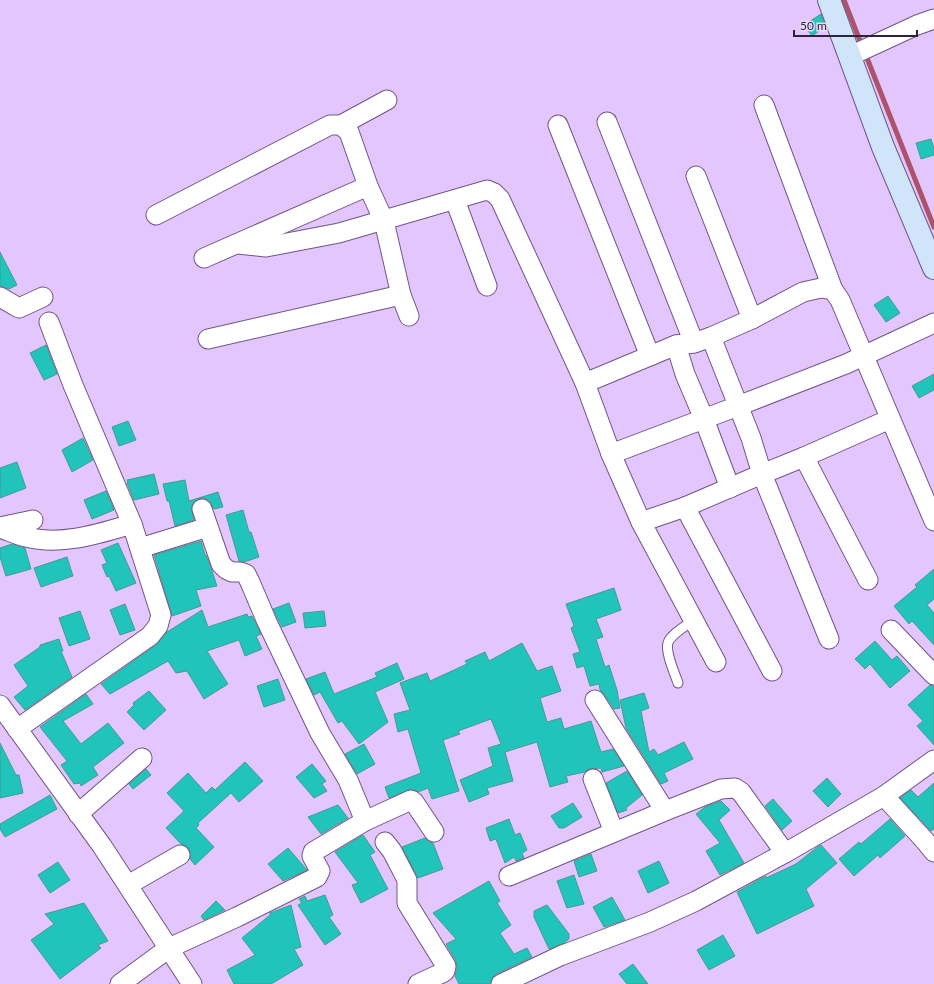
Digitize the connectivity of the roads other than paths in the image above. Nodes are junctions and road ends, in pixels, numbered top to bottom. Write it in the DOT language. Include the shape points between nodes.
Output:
graph roads {
  1 [pos="829,0"];
  2 [pos="934,19"];
  3 [pos="860,51"];
  4 [pos="386,100"];
  5 [pos="764,105"];
  6 [pos="607,122"];
  7 [pos="341,125"];
  8 [pos="558,125"];
  9 [pos="696,176"];
  10 [pos="368,186"];
  11 [pos="455,200"];
  12 [pos="156,215"];
  13 [pos="384,221"];
  14 [pos="929,232"];
  15 [pos="238,244"];
  16 [pos="204,258"];
  17 [pos="934,268"];
  18 [pos="487,286"];
  19 [pos="832,290"];
  20 [pos="401,295"];
  21 [pos="0,297"];
  22 [pos="43,297"];
  23 [pos="409,316"];
  24 [pos="752,319"];
  25 [pos="49,322"];
  26 [pos="934,323"];
  27 [pos="208,339"];
  28 [pos="694,342"];
  29 [pos="650,356"];
  30 [pos="863,356"];
  31 [pos="585,383"];
  32 [pos="738,406"];
  33 [pos="704,419"];
  34 [pos="890,419"];
  35 [pos="611,454"];
  36 [pos="804,457"];
  37 [pos="762,474"];
  38 [pos="730,488"];
  39 [pos="685,507"];
  40 [pos="202,509"];
  41 [pos="33,520"];
  42 [pos="934,521"];
  43 [pos="641,522"];
  44 [pos="132,524"];
  45 [pos="0,527"];
  46 [pos="208,527"];
  47 [pos="140,548"];
  48 [pos="868,580"];
  49 [pos="694,620"];
  50 [pos="891,630"];
  51 [pos="829,639"];
  52 [pos="716,662"];
  53 [pos="772,671"];
  54 [pos="934,675"];
  55 [pos="678,683"];
  56 [pos="595,700"];
  57 [pos="6,718"];
  58 [pos="142,758"];
  59 [pos="934,760"];
  60 [pos="593,778"];
  61 [pos="884,796"];
  62 [pos="665,811"];
  63 [pos="78,814"];
  64 [pos="365,821"];
  65 [pos="434,832"];
  66 [pos="614,832"];
  67 [pos="385,842"];
  68 [pos="934,852"];
  69 [pos="785,853"];
  70 [pos="180,855"];
  71 [pos="510,876"];
  72 [pos="128,885"];
  73 [pos="169,948"];
  74 [pos="533,977"];
  75 [pos="120,984"];
  76 [pos="192,984"];
  77 [pos="418,984"];
  78 [pos="501,984"];
  1 -- 3 [label="street"];
  2 -- 3 [label="street"];
  3 -- 14 [label="street" via="884,147"];
  4 -- 7 [label="street"];
  5 -- 19 [label="street"];
  6 -- 28 [label="street"];
  7 -- 10 [label="street" via="349,132"];
  7 -- 12 [label="street" via="330,125"];
  8 -- 29 [label="street"];
  9 -- 24 [label="street"];
  10 -- 13 [label="street"];
  10 -- 15 [label="street"];
  11 -- 13 [label="street"];
  11 -- 18 [label="street"];
  11 -- 31 [label="street" via="487,190 500,199"];
  13 -- 15 [label="street" via="339,233 266,247"];
  13 -- 20 [label="street"];
  14 -- 17 [label="street"];
  15 -- 16 [label="street"];
  19 -- 24 [label="street" via="821,288 803,292"];
  19 -- 30 [label="street" via="840,300"];
  20 -- 23 [label="street"];
  20 -- 27 [label="street"];
  21 -- 22 [label="street" via="20,308"];
  24 -- 28 [label="street"];
  25 -- 44 [label="street"];
  26 -- 30 [label="street"];
  28 -- 29 [label="street"];
  28 -- 32 [label="street"];
  28 -- 33 [label="street" via="685,374"];
  29 -- 31 [label="street"];
  30 -- 32 [label="street"];
  30 -- 34 [label="street"];
  31 -- 35 [label="street"];
  32 -- 33 [label="street"];
  32 -- 37 [label="street"];
  33 -- 35 [label="street"];
  33 -- 38 [label="street"];
  34 -- 36 [label="street"];
  34 -- 42 [label="street"];
  35 -- 43 [label="street"];
  36 -- 37 [label="street"];
  36 -- 48 [label="street"];
  37 -- 38 [label="street"];
  37 -- 51 [label="street"];
  38 -- 39 [label="street"];
  39 -- 43 [label="street"];
  39 -- 53 [label="street"];
  40 -- 46 [label="street"];
  41 -- 45 [label="street"];
  43 -- 49 [label="street"];
  44 -- 45 [label="street" via="80,538 53,541 26,537"];
  44 -- 47 [label="street"];
  46 -- 47 [label="street"];
  46 -- 64 [label="street" via="221,564 232,572 246,574 320,733 348,780"];
  47 -- 57 [label="street" via="161,615 158,626 150,636"];
  49 -- 52 [label="street"];
  49 -- 55 [label="lane" via="668,643 667,651"];
  50 -- 54 [label="street"];
  56 -- 62 [label="street"];
  57 -- 63 [label="street"];
  58 -- 63 [label="street"];
  59 -- 61 [label="street"];
  60 -- 66 [label="street"];
  61 -- 68 [label="street"];
  61 -- 69 [label="street"];
  62 -- 66 [label="street"];
  62 -- 69 [label="street" via="721,789 735,788 741,792"];
  63 -- 72 [label="street"];
  64 -- 65 [label="street" via="411,800"];
  64 -- 73 [label="street" via="314,852 312,856 320,871 317,877"];
  66 -- 71 [label="street"];
  67 -- 77 [label="street" via="407,880 408,906 446,966 442,974"];
  69 -- 74 [label="street" via="696,901 650,922 560,956"];
  70 -- 72 [label="street"];
  72 -- 73 [label="street"];
  73 -- 75 [label="street"];
  73 -- 76 [label="street"];
  74 -- 78 [label="street"];
}
